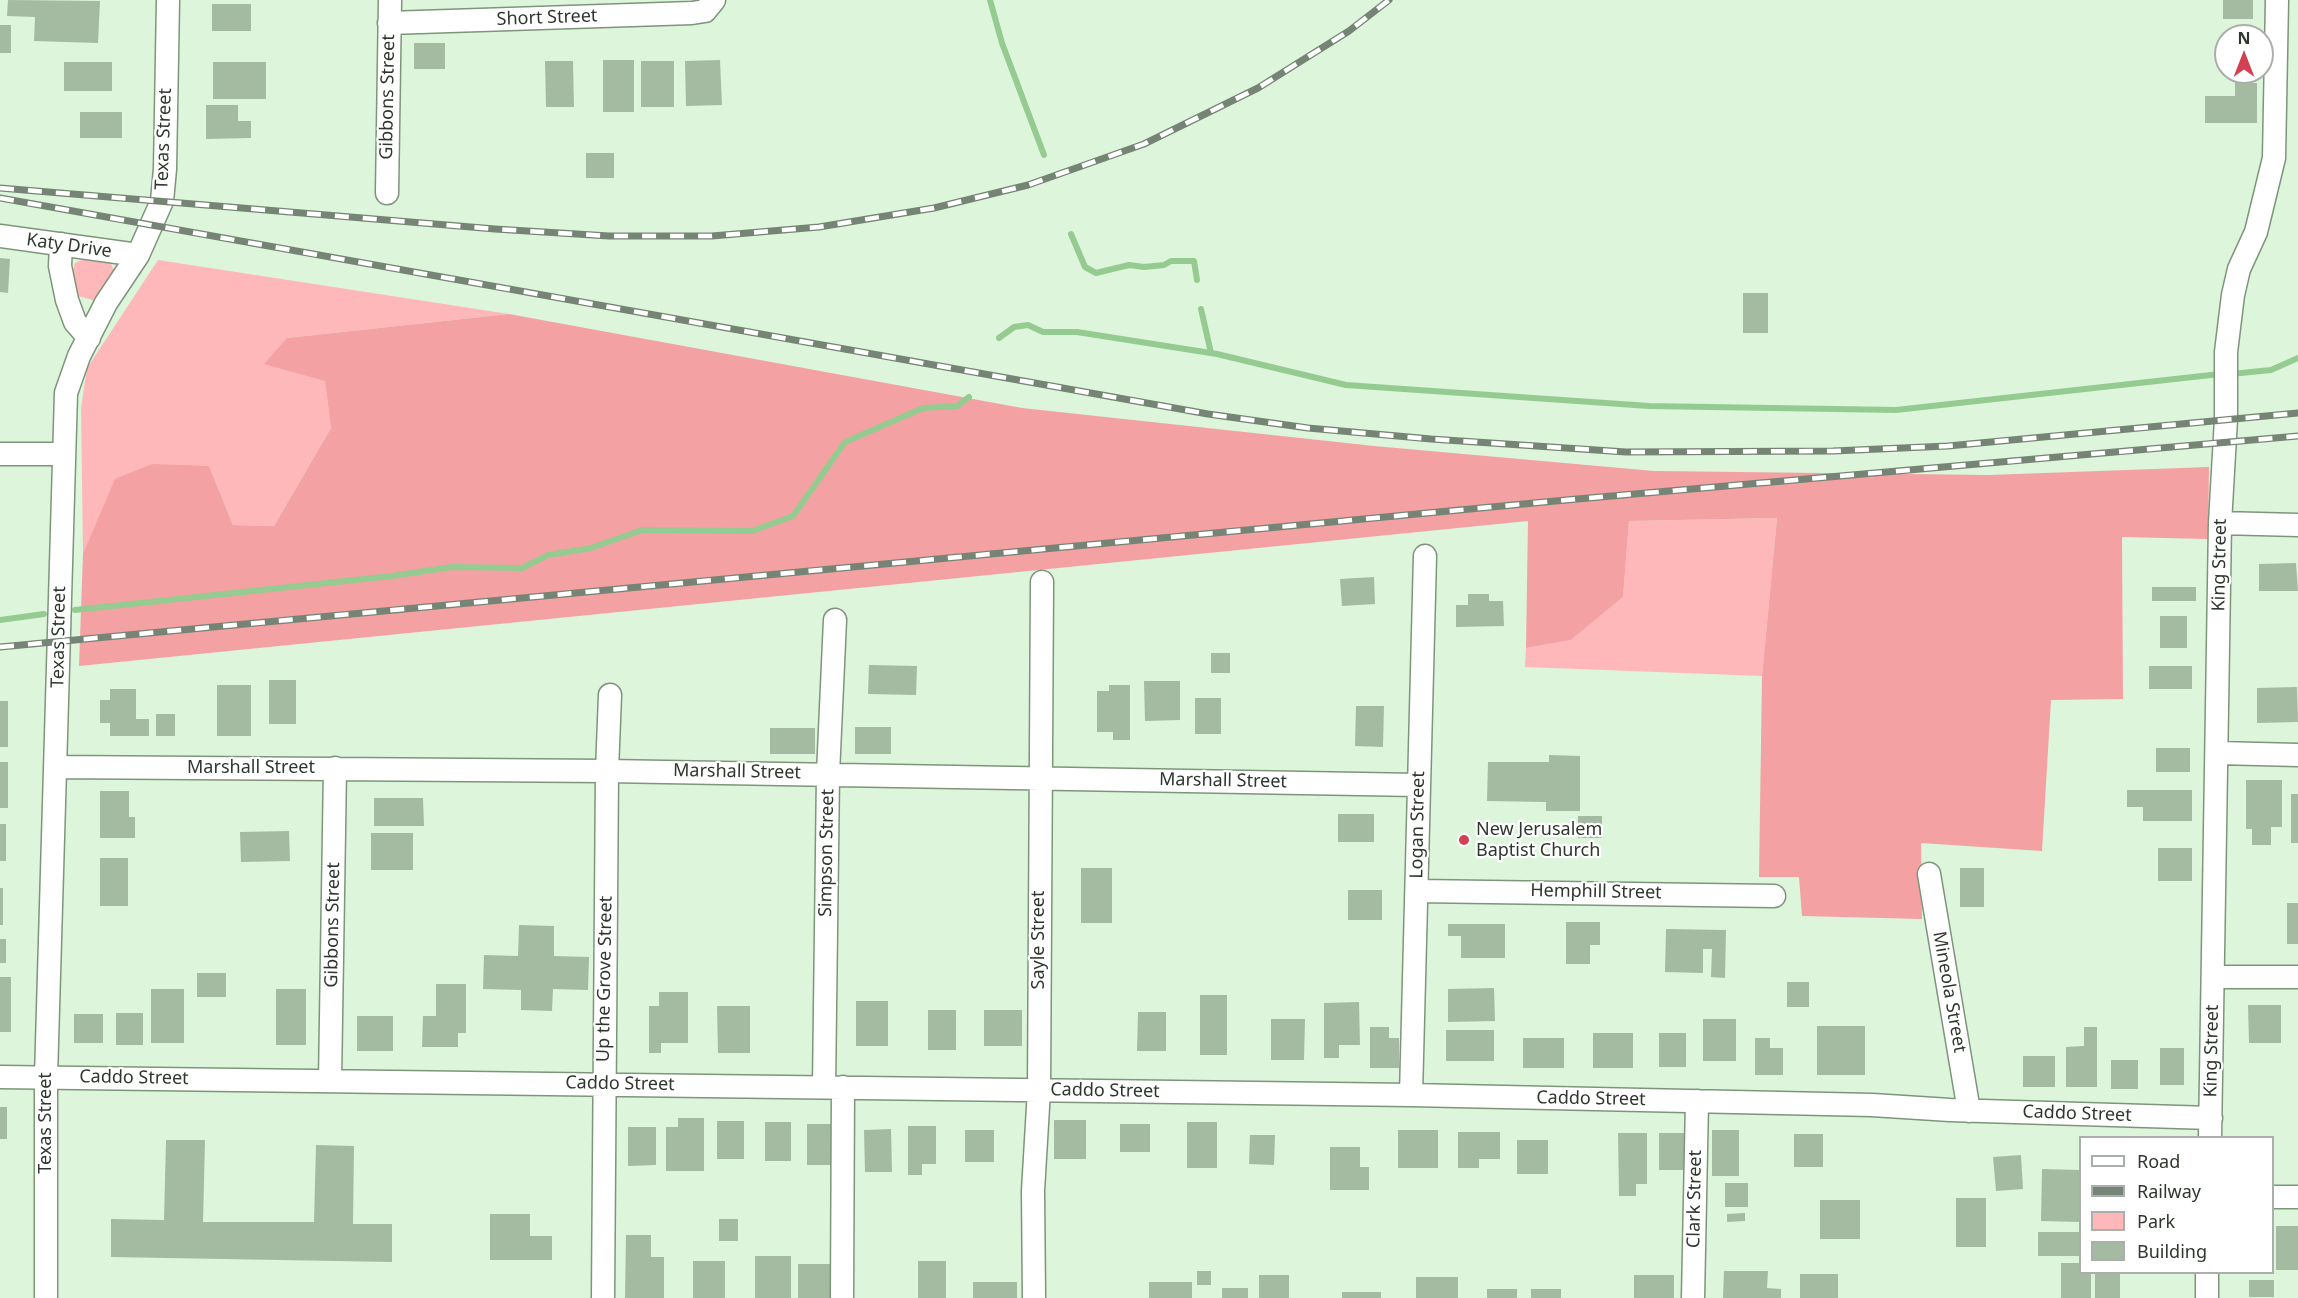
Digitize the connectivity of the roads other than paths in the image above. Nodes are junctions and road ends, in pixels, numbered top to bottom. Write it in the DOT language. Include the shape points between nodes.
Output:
graph roads {
  1 [pos="168,0"];
  2 [pos="390,0"];
  3 [pos="2277,0"];
  4 [pos="710,5"];
  5 [pos="389,23"];
  6 [pos="387,193"];
  7 [pos="0,236"];
  8 [pos="61,244"];
  9 [pos="138,255"];
  10 [pos="89,338"];
  11 [pos="0,454"];
  12 [pos="63,454"];
  13 [pos="2220,523"];
  14 [pos="2298,525"];
  15 [pos="1425,556"];
  16 [pos="1042,582"];
  17 [pos="835,620"];
  18 [pos="610,695"];
  19 [pos="2218,753"];
  20 [pos="2298,754"];
  21 [pos="56,767"];
  22 [pos="335,768"];
  23 [pos="607,771"];
  24 [pos="828,774"];
  25 [pos="1039,778"];
  26 [pos="1418,785"];
  27 [pos="1929,874"];
  28 [pos="1417,891"];
  29 [pos="1774,896"];
  30 [pos="2213,976"];
  31 [pos="2298,977"];
  32 [pos="0,1077"];
  33 [pos="46,1077"];
  34 [pos="330,1081"];
  35 [pos="604,1084"];
  36 [pos="834,1087"];
  37 [pos="1039,1090"];
  38 [pos="1411,1095"];
  39 [pos="1697,1101"];
  40 [pos="1970,1111"];
  41 [pos="2210,1128"];
  42 [pos="2274,1197"];
  43 [pos="2298,1197"];
  44 [pos="2207,1274"];
  45 [pos="46,1298"];
  46 [pos="603,1298"];
  47 [pos="842,1298"];
  48 [pos="1034,1298"];
  49 [pos="1692,1298"];
  50 [pos="2207,1298"];
  1 -- 9 [label="street, Texas Street" via="162,201"];
  2 -- 5 [label="street, Gibbons Street"];
  3 -- 13 [label="street, King Street" via="2274,158 2256,232 2233,295 2226,352"];
  4 -- 5 [label="street, Short Street"];
  5 -- 6 [label="street, Gibbons Street"];
  7 -- 8 [label="street, Katy Drive"];
  8 -- 9 [label="street, Katy Drive"];
  8 -- 10 [label="street" via="60,266 67,300 75,322"];
  9 -- 10 [label="street, Texas Street" via="106,303"];
  10 -- 12 [label="street, Texas Street" via="66,393"];
  11 -- 12 [label="street"];
  12 -- 21 [label="street, Texas Street"];
  13 -- 14 [label="street"];
  13 -- 19 [label="street, King Street"];
  15 -- 26 [label="street, Logan Street"];
  16 -- 25 [label="street, Sayle Street"];
  17 -- 24 [label="street, Simpson Street"];
  18 -- 23 [label="street, Up the Grove Street"];
  19 -- 20 [label="street"];
  19 -- 30 [label="street, King Street"];
  21 -- 22 [label="street, Marshall Street"];
  21 -- 33 [label="street, Texas Street"];
  22 -- 23 [label="street, Marshall Street"];
  22 -- 34 [label="street, Gibbons Street"];
  23 -- 24 [label="street, Marshall Street"];
  23 -- 35 [label="street, Up the Grove Street"];
  24 -- 25 [label="street, Marshall Street"];
  24 -- 36 [label="street, Simpson Street"];
  25 -- 26 [label="street, Marshall Street"];
  25 -- 37 [label="street, Sayle Street"];
  26 -- 28 [label="street, Logan Street"];
  27 -- 40 [label="street, Mineola Street"];
  28 -- 29 [label="street, Hemphill Street"];
  28 -- 38 [label="street, Logan Street"];
  30 -- 31 [label="street"];
  30 -- 41 [label="street, King Street"];
  32 -- 33 [label="street, Caddo Street"];
  33 -- 34 [label="street, Caddo Street"];
  33 -- 45 [label="street, Texas Street"];
  34 -- 35 [label="street, Caddo Street"];
  35 -- 36 [label="street, Caddo Street"];
  35 -- 46 [label="street, Up the Grove Street"];
  36 -- 37 [label="street, Caddo Street"];
  36 -- 47 [label="street, Simpson Street"];
  37 -- 38 [label="street, Caddo Street"];
  37 -- 48 [label="street, Sayle Street" via="1033,1191"];
  38 -- 39 [label="street, Caddo Street"];
  39 -- 40 [label="street, Caddo Street"];
  39 -- 49 [label="street, Clark Street"];
  40 -- 41 [label="street, Caddo Street"];
  42 -- 43 [label="street"];
  44 -- 50 [label="street"];
}
